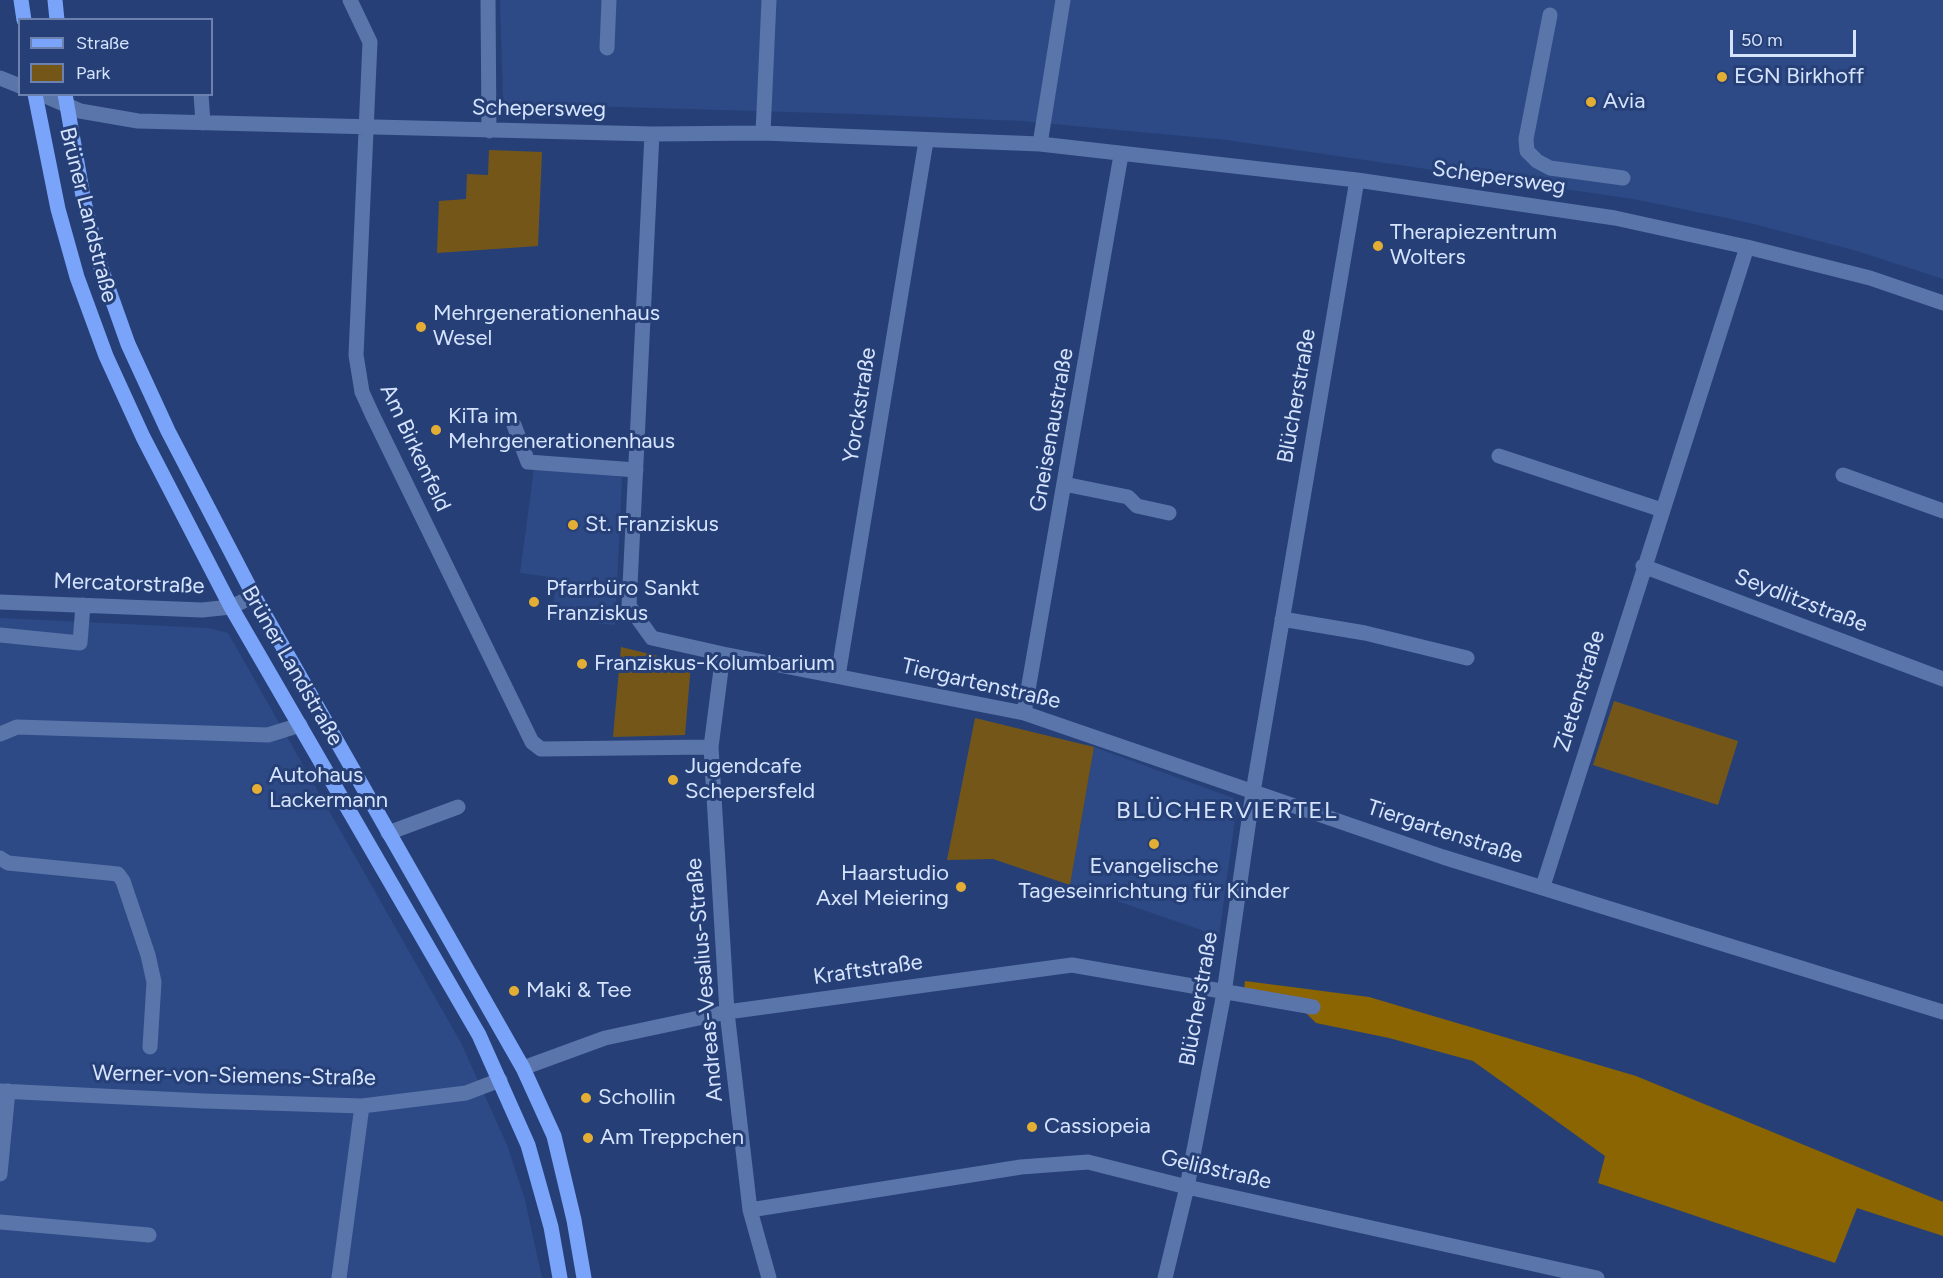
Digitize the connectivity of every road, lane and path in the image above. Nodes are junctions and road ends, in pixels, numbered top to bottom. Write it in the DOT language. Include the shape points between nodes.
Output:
graph roads {
  1 [pos="21,0"];
  2 [pos="55,0"];
  3 [pos="350,0"];
  4 [pos="488,0"];
  5 [pos="609,0"];
  6 [pos="769,0"];
  7 [pos="1063,0"];
  8 [pos="1550,15"];
  9 [pos="24,18"];
  10 [pos="57,18"];
  11 [pos="607,48"];
  12 [pos="0,78"];
  13 [pos="18,85"];
  14 [pos="35,96"];
  15 [pos="49,96"];
  16 [pos="201,96"];
  17 [pos="65,100"];
  18 [pos="202,123"];
  19 [pos="366,128"];
  20 [pos="489,130"];
  21 [pos="763,133"];
  22 [pos="651,134"];
  23 [pos="926,141"];
  24 [pos="1040,144"];
  25 [pos="1121,155"];
  26 [pos="1623,178"];
  27 [pos="1357,180"];
  28 [pos="1747,247"];
  29 [pos="1943,303"];
  30 [pos="514,425"];
  31 [pos="1499,456"];
  32 [pos="636,470"];
  33 [pos="1843,475"];
  34 [pos="1064,484"];
  35 [pos="1662,510"];
  36 [pos="1943,511"];
  37 [pos="1170,513"];
  38 [pos="1643,566"];
  39 [pos="254,596"];
  40 [pos="0,602"];
  41 [pos="83,605"];
  42 [pos="231,607"];
  43 [pos="1282,619"];
  44 [pos="0,635"];
  45 [pos="723,654"];
  46 [pos="1467,658"];
  47 [pos="838,675"];
  48 [pos="1943,679"];
  49 [pos="1024,713"];
  50 [pos="300,725"];
  51 [pos="0,734"];
  52 [pos="711,747"];
  53 [pos="1253,792"];
  54 [pos="458,807"];
  55 [pos="388,833"];
  56 [pos="0,858"];
  57 [pos="1543,886"];
  58 [pos="1224,993"];
  59 [pos="1313,1007"];
  60 [pos="727,1012"];
  61 [pos="1943,1012"];
  62 [pos="150,1047"];
  63 [pos="523,1068"];
  64 [pos="500,1080"];
  65 [pos="4,1091"];
  66 [pos="362,1106"];
  67 [pos="0,1174"];
  68 [pos="1187,1187"];
  69 [pos="750,1210"];
  70 [pos="0,1222"];
  71 [pos="149,1235"];
  72 [pos="339,1278"];
  73 [pos="560,1278"];
  74 [pos="584,1278"];
  75 [pos="769,1278"];
  76 [pos="1165,1278"];
  77 [pos="1597,1278"];
  1 -- 9 [label="main road"];
  2 -- 10 [label="main road"];
  3 -- 19 [label="street, Am Birkenfeld" via="370,42"];
  4 -- 20 [label="street"];
  5 -- 11 [label="street"];
  6 -- 21 [label="street"];
  7 -- 24 [label="street"];
  8 -- 26 [label="street" via="1527,151 1550,168"];
  12 -- 13 [label="street"];
  14 -- 42 [label="main road, Brüner Landstraße" via="58,209 91,318 143,437"];
  15 -- 17 [label="street, Schepersweg"];
  16 -- 18 [label="street"];
  17 -- 18 [label="street, Schepersweg" via="138,121"];
  17 -- 39 [label="main road, Brüner Landstraße" via="101,268 128,344 168,431"];
  18 -- 19 [label="street, Schepersweg"];
  19 -- 20 [label="street, Schepersweg"];
  19 -- 52 [label="street, Am Birkenfeld" via="356,356 362,392 532,742 541,749"];
  20 -- 22 [label="street, Schepersweg"];
  21 -- 22 [label="street, Schepersweg"];
  21 -- 23 [label="street, Schepersweg"];
  22 -- 32 [label="street, Tiergartenstraße"];
  23 -- 24 [label="street, Schepersweg"];
  23 -- 47 [label="street, Yorckstraße"];
  24 -- 25 [label="street, Schepersweg"];
  25 -- 27 [label="street, Schepersweg"];
  25 -- 34 [label="street, Gneisenaustraße"];
  27 -- 28 [label="street, Schepersweg" via="1615,218"];
  27 -- 43 [label="street, Blücherstraße"];
  28 -- 29 [label="street, Schepersweg" via="1870,278"];
  28 -- 35 [label="street, Zietenstraße"];
  30 -- 32 [label="street" via="528,462"];
  31 -- 35 [label="street"];
  32 -- 45 [label="street, Tiergartenstraße" via="629,606 652,638"];
  33 -- 36 [label="street"];
  34 -- 37 [label="street" via="1128,496 1137,506"];
  34 -- 49 [label="street, Gneisenaustraße"];
  35 -- 38 [label="street, Zietenstraße"];
  38 -- 48 [label="street, Seydlitzstraße"];
  38 -- 57 [label="street, Zietenstraße"];
  39 -- 42 [label="street, Mercatorstraße"];
  39 -- 55 [label="main road, Brüner Landstraße"];
  40 -- 41 [label="street, Mercatorstraße"];
  41 -- 42 [label="street, Mercatorstraße" via="202,610"];
  41 -- 44 [label="street" via="80,643"];
  42 -- 50 [label="main road, Brüner Landstraße"];
  43 -- 46 [label="street" via="1365,633"];
  43 -- 53 [label="street, Blücherstraße"];
  45 -- 47 [label="street, Tiergartenstraße"];
  45 -- 52 [label="street, Andreas-Vesalius-Straße"];
  47 -- 49 [label="street, Tiergartenstraße"];
  49 -- 53 [label="street, Tiergartenstraße"];
  50 -- 51 [label="street" via="268,735 17,727"];
  50 -- 64 [label="main road, Brüner Landstraße" via="479,1035"];
  52 -- 60 [label="street, Andreas-Vesalius-Straße"];
  53 -- 57 [label="street, Tiergartenstraße" via="1443,857"];
  53 -- 58 [label="street, Blücherstraße"];
  54 -- 55 [label="street"];
  55 -- 63 [label="main road, Brüner Landstraße"];
  56 -- 62 [label="street" via="8,863 118,874 154,982"];
  57 -- 61 [label="street, Tiergartenstraße"];
  58 -- 59 [label="street, Kraftstraße"];
  58 -- 60 [label="street, Kraftstraße" via="1072,965"];
  58 -- 68 [label="street, Blücherstraße"];
  60 -- 63 [label="street, Kraftstraße" via="605,1038"];
  60 -- 69 [label="street, Andreas-Vesalius-Straße"];
  63 -- 64 [label="main road"];
  63 -- 74 [label="main road, Brüner Landstraße" via="554,1136"];
  64 -- 66 [label="street, Werner-von-Siemens-Straße" via="466,1093"];
  64 -- 73 [label="main road, Brüner Landstraße" via="528,1145 551,1227"];
  65 -- 66 [label="street, Werner-von-Siemens-Straße"];
  65 -- 67 [label="street"];
  66 -- 72 [label="street"];
  68 -- 69 [label="street, Gelißstraße" via="1088,1162 1053,1163"];
  68 -- 76 [label="street, Blücherstraße"];
  68 -- 77 [label="street, Gelißstraße"];
  69 -- 75 [label="street, Andreas-Vesalius-Straße"];
  70 -- 71 [label="street"];
}
